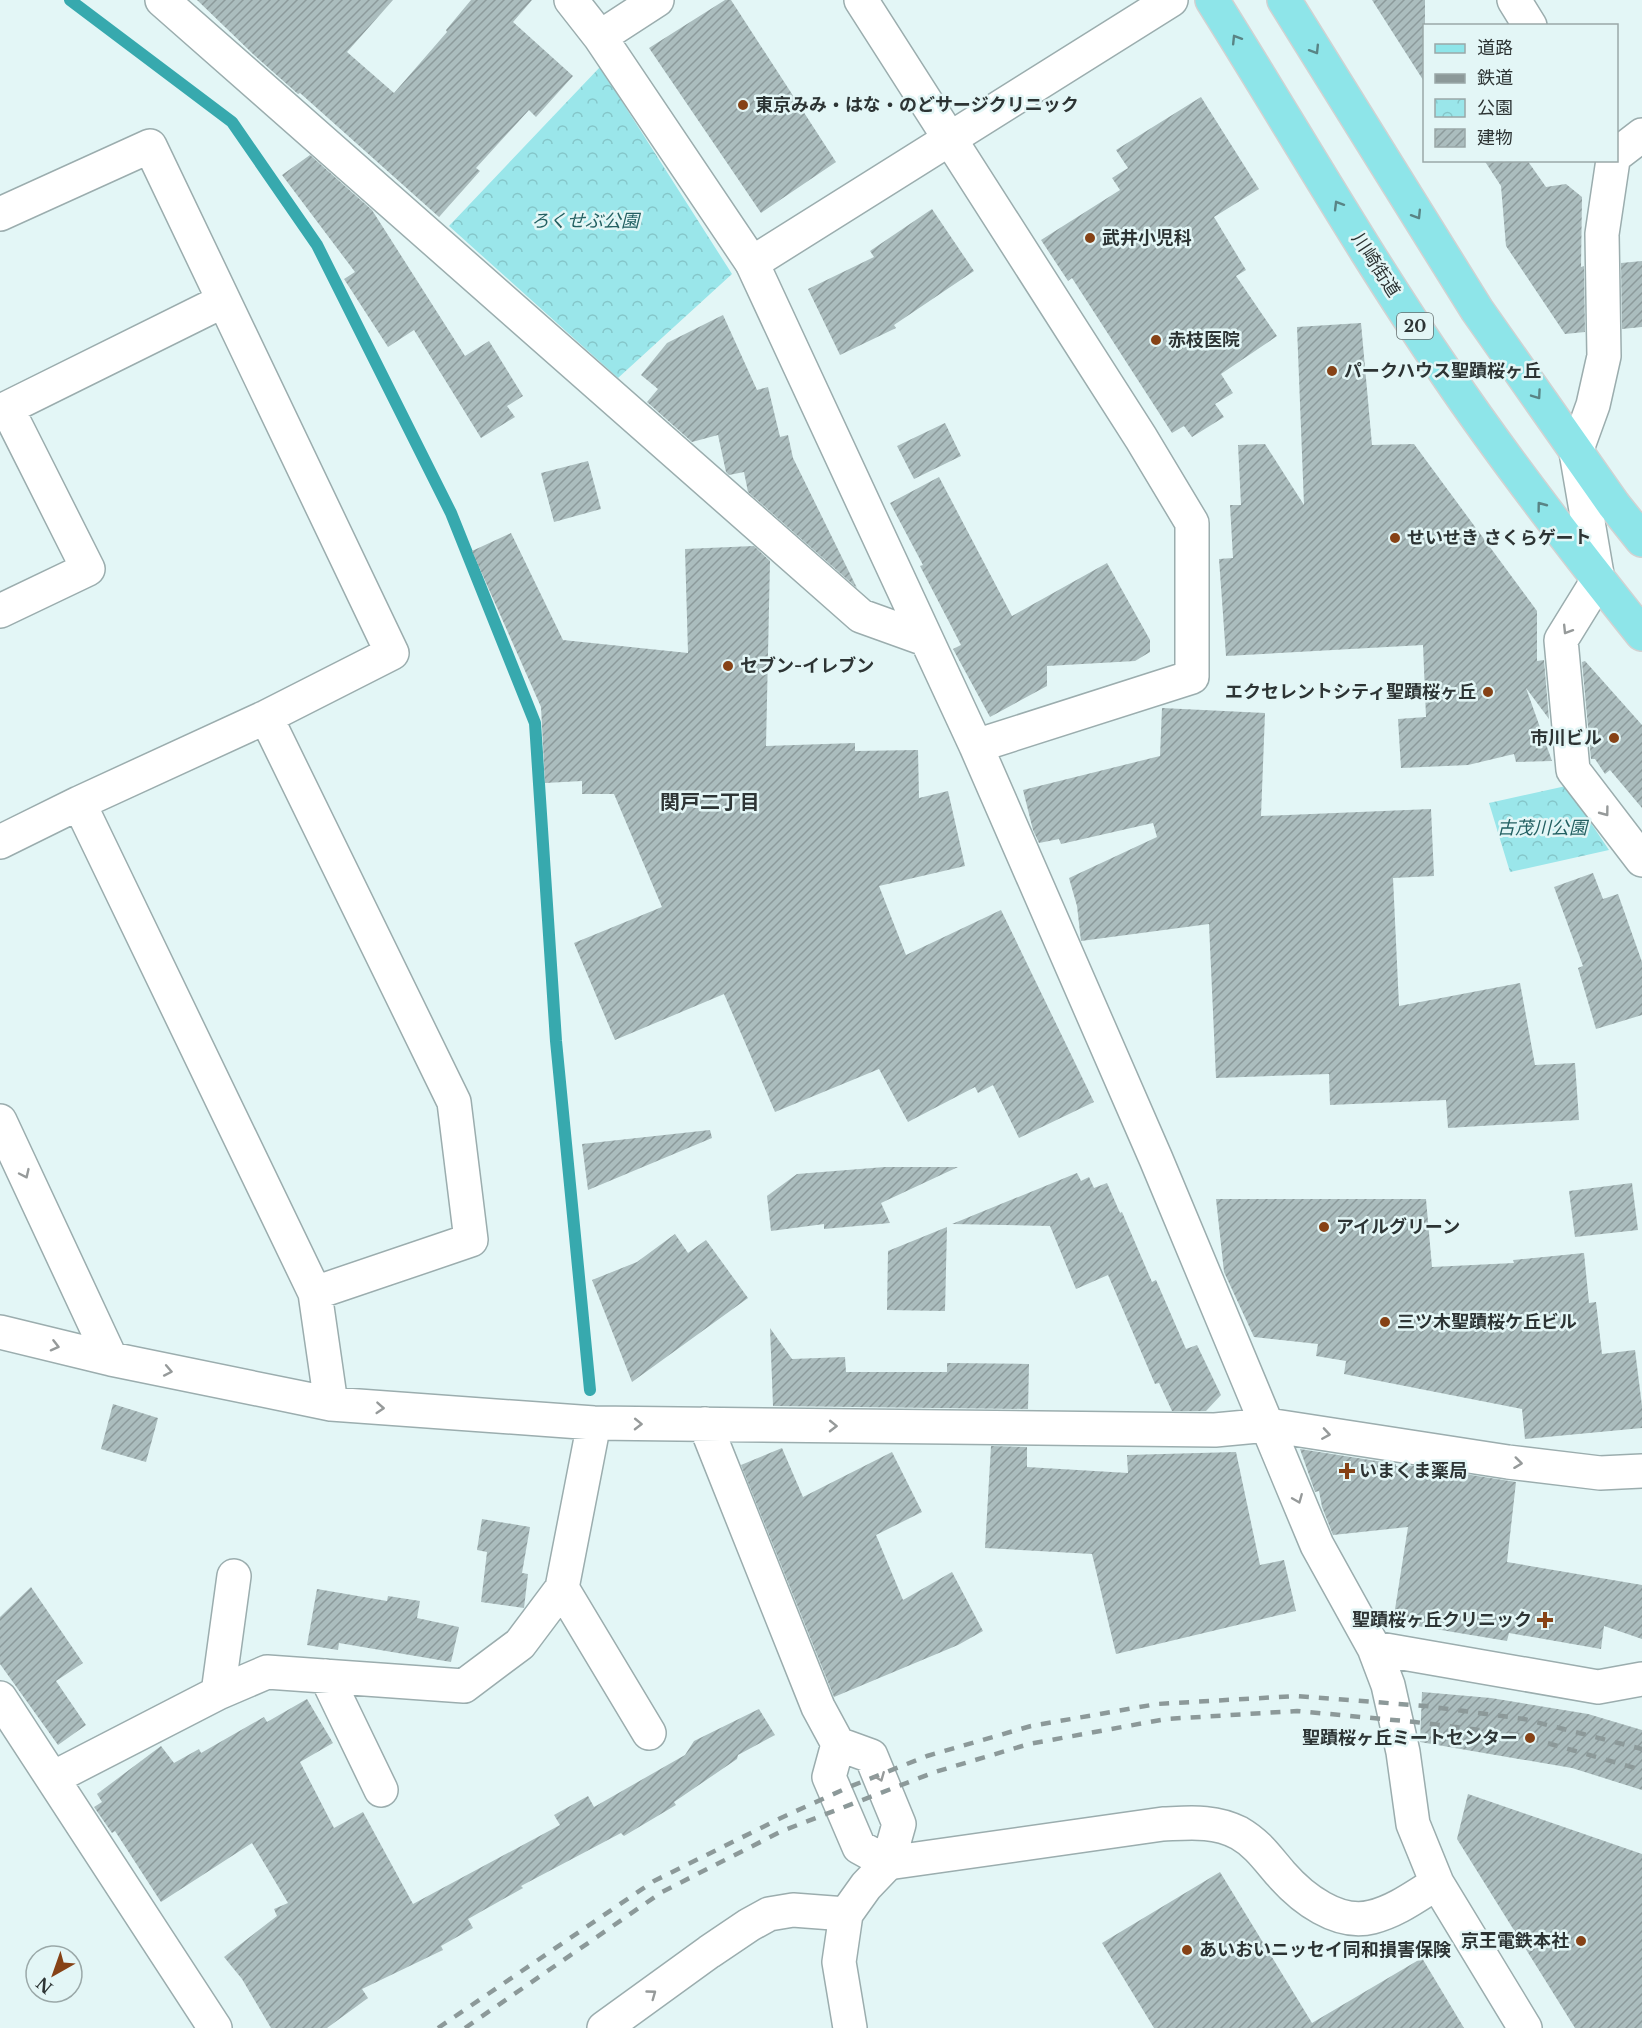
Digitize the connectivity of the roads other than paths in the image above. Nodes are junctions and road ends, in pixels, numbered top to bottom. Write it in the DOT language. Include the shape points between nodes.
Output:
graph roads {
  1 [pos="162,0"];
  2 [pos="571,0"];
  3 [pos="657,0"];
  4 [pos="861,0"];
  5 [pos="1172,0"];
  6 [pos="1212,0"];
  7 [pos="1284,0"];
  8 [pos="1514,0"];
  9 [pos="1529,24"];
  10 [pos="600,37"];
  11 [pos="1642,135"];
  12 [pos="950,139"];
  13 [pos="1618,154"];
  14 [pos="1613,162"];
  15 [pos="0,214"];
  16 [pos="752,263"];
  17 [pos="223,301"];
  18 [pos="1576,452"];
  19 [pos="1642,540"];
  20 [pos="1598,580"];
  21 [pos="0,611"];
  22 [pos="1642,634"];
  23 [pos="925,639"];
  24 [pos="266,717"];
  25 [pos="976,746"];
  26 [pos="79,803"];
  27 [pos="0,842"];
  28 [pos="1642,860"];
  29 [pos="0,1121"];
  30 [pos="315,1293"];
  31 [pos="0,1332"];
  32 [pos="111,1359"];
  33 [pos="331,1404"];
  34 [pos="594,1423"];
  35 [pos="705,1424"];
  36 [pos="1268,1425"];
  37 [pos="1642,1471"];
  38 [pos="234,1576"];
  39 [pos="562,1588"];
  40 [pos="1374,1648"];
  41 [pos="326,1676"];
  42 [pos="1642,1679"];
  43 [pos="218,1693"];
  44 [pos="0,1698"];
  45 [pos="649,1732"];
  46 [pos="838,1744"];
  47 [pos="53,1778"];
  48 [pos="381,1791"];
  49 [pos="888,1863"];
  50 [pos="1437,1883"];
  51 [pos="846,1914"];
  52 [pos="215,2028"];
  53 [pos="604,2028"];
  54 [pos="850,2028"];
  55 [pos="1525,2028"];
  1 -- 23 [label="street" via="861,616"];
  2 -- 10 [label="street"];
  3 -- 10 [label="street"];
  4 -- 12 [label="street"];
  5 -- 12 [label="street"];
  20 -- 6 [label="main road, 川崎街道 / 20, one-way" via="1444,371"];
  7 -- 18 [label="main road, one-way" via="1478,310"];
  8 -- 9 [label="street"];
  10 -- 16 [label="street"];
  11 -- 13 [label="street"];
  12 -- 16 [label="street"];
  12 -- 25 [label="street" via="1192,523 1192,677"];
  14 -- 18 [label="street" via="1602,234 1604,356 1593,405"];
  15 -- 17 [label="street" via="150,146"];
  16 -- 23 [label="street"];
  17 -- 21 [label="street" via="7,408 88,569"];
  17 -- 24 [label="street" via="392,653"];
  18 -- 19 [label="main road"];
  18 -- 20 [label="street"];
  20 -- 22 [label="main road, 川崎街道 / 20"];
  20 -- 28 [label="street, one-way" via="1561,640 1573,770"];
  23 -- 25 [label="street"];
  24 -- 26 [label="street"];
  24 -- 30 [label="street" via="454,1102 471,1240"];
  25 -- 36 [label="street"];
  26 -- 27 [label="street"];
  26 -- 30 [label="street"];
  29 -- 32 [label="street, one-way"];
  30 -- 33 [label="street"];
  31 -- 32 [label="street, one-way"];
  32 -- 33 [label="street, one-way"];
  33 -- 34 [label="street, one-way"];
  34 -- 35 [label="street, one-way"];
  34 -- 39 [label="street"];
  35 -- 36 [label="street, one-way" via="1215,1430"];
  35 -- 46 [label="street" via="818,1707"];
  36 -- 37 [label="street, one-way" via="1600,1473"];
  36 -- 40 [label="street, one-way" via="1317,1545"];
  38 -- 43 [label="street"];
  39 -- 41 [label="street" via="520,1644 464,1686"];
  39 -- 45 [label="street"];
  40 -- 42 [label="street" via="1598,1687"];
  40 -- 50 [label="street" via="1391,1696 1413,1824"];
  41 -- 43 [label="street" via="267,1672"];
  41 -- 48 [label="street"];
  43 -- 47 [label="street"];
  44 -- 47 [label="street"];
  46 -- 49 [label="street" via="830,1778 859,1847"];
  46 -- 49 [label="street, one-way" via="871,1756 899,1824"];
  47 -- 52 [label="street"];
  49 -- 50 [label="street" via="1163,1824 1208,1822 1238,1833 1263,1851 1299,1892 1345,1917 1370,1918 1394,1909"];
  49 -- 51 [label="street"];
  50 -- 55 [label="street"];
  53 -- 51 [label="street, one-way" via="769,1914 793,1910"];
  51 -- 54 [label="street" via="839,1962"];
}
